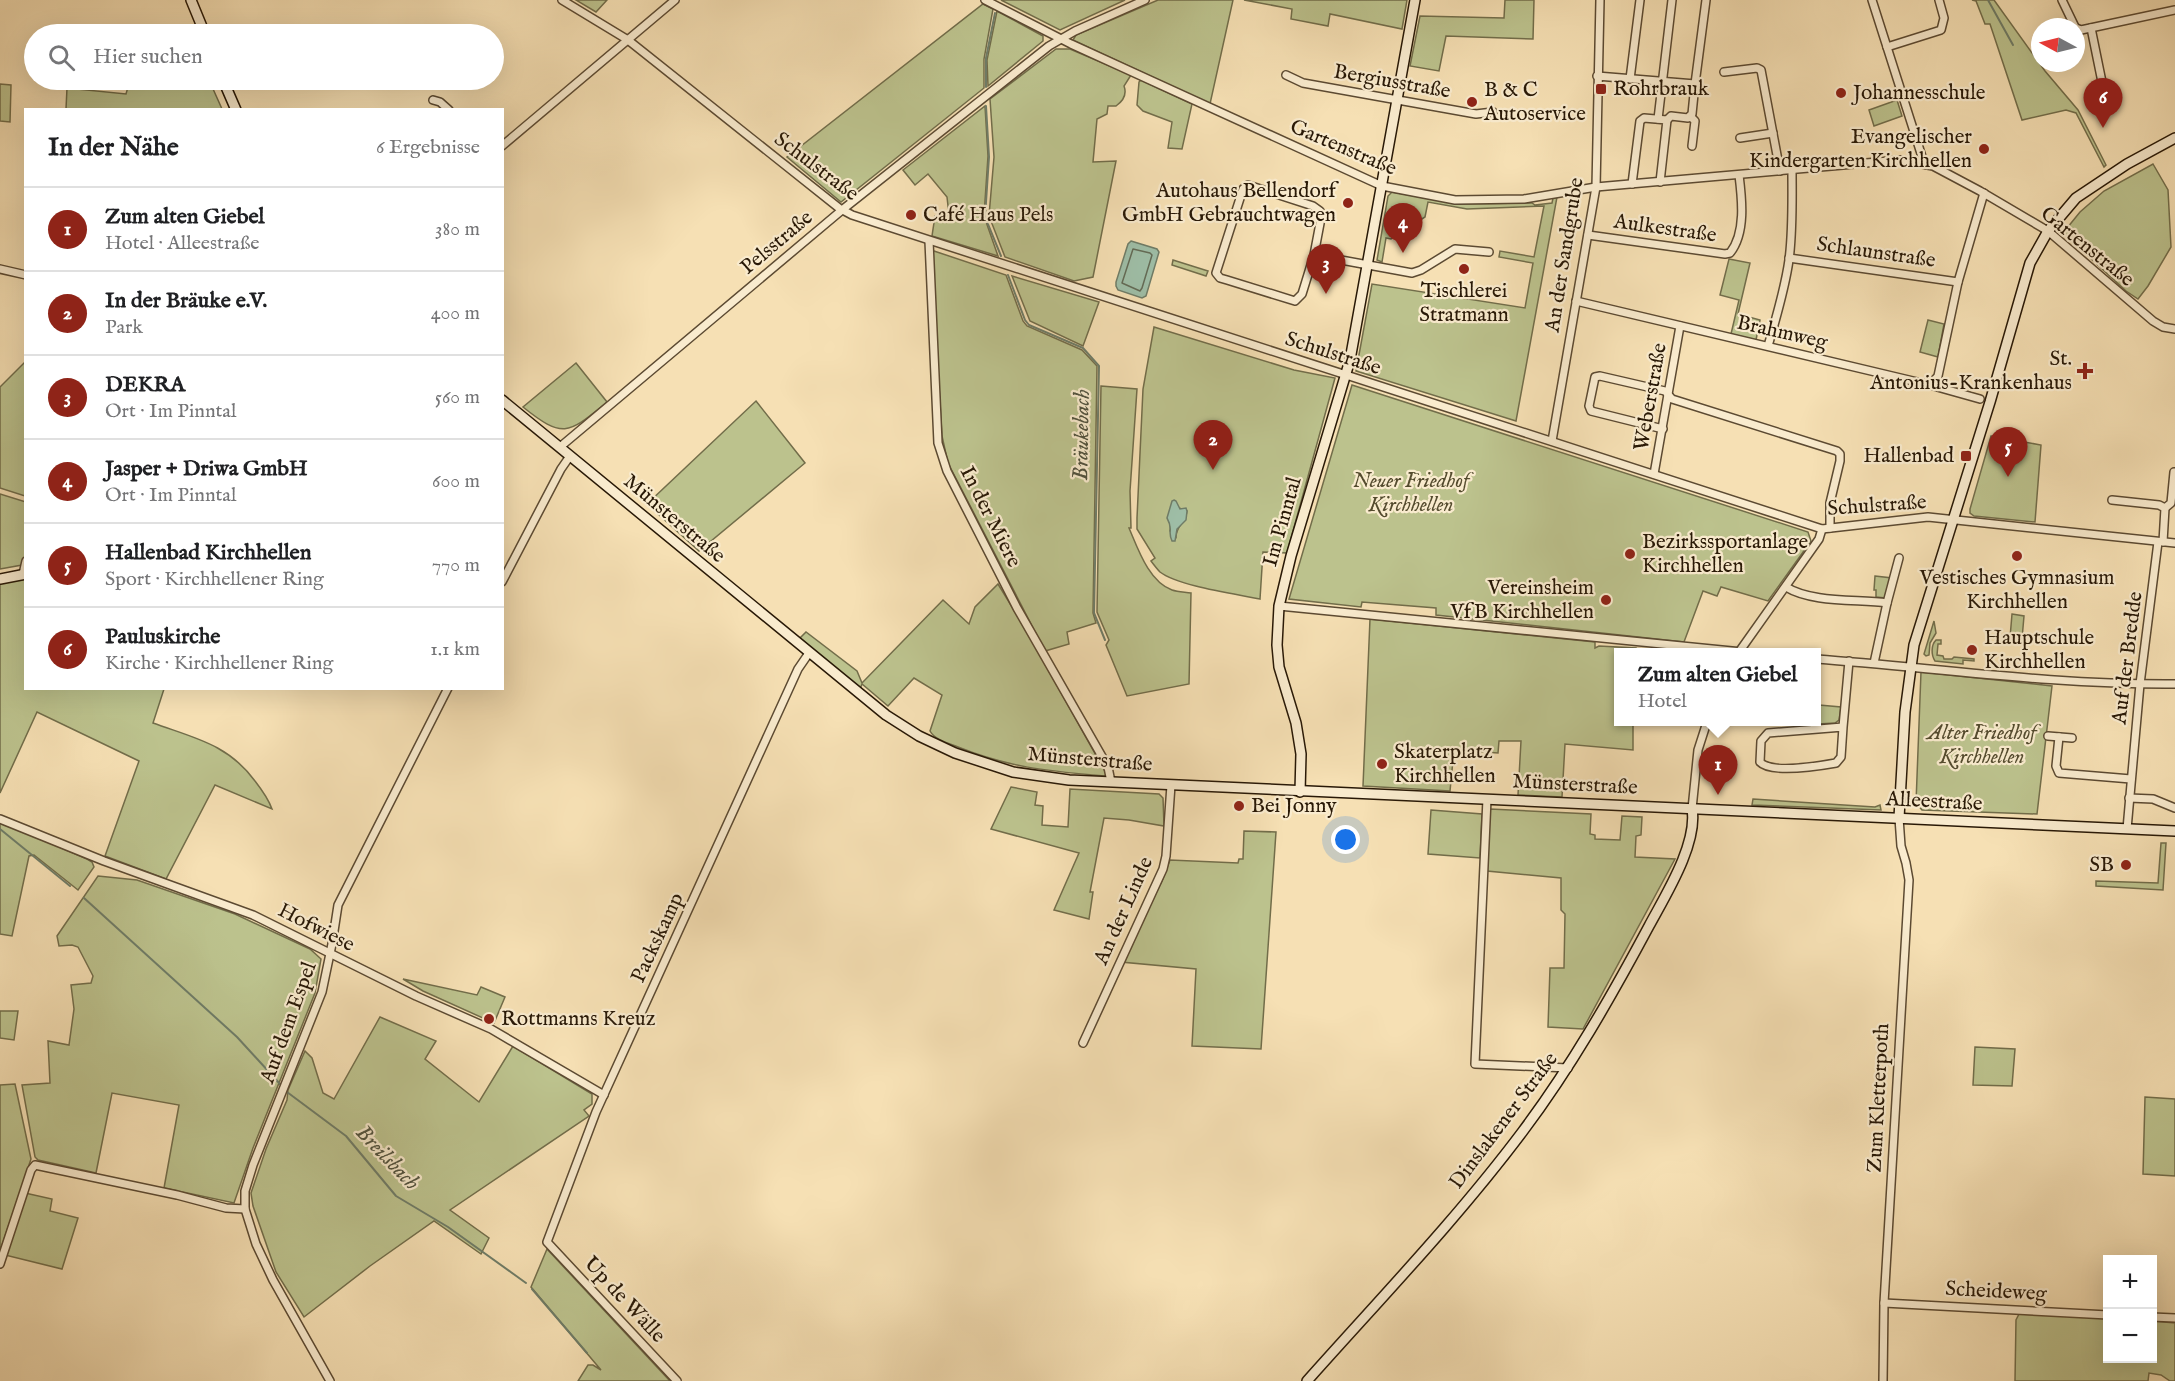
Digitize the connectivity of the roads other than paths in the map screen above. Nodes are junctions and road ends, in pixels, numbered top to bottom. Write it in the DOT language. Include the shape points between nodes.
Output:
graph roads {
  1 [pos="191,0"];
  2 [pos="562,0"];
  3 [pos="675,0"];
  4 [pos="985,0"];
  5 [pos="1145,0"];
  6 [pos="1415,0"];
  7 [pos="1600,0"];
  8 [pos="1640,0"];
  9 [pos="1672,0"];
  10 [pos="1706,0"];
  11 [pos="1872,0"];
  12 [pos="1939,0"];
  13 [pos="2062,0"];
  14 [pos="2175,10"];
  15 [pos="2070,18"];
  16 [pos="201,24"];
  17 [pos="2091,28"];
  18 [pos="2085,29"];
  19 [pos="1061,38"];
  20 [pos="628,40"];
  21 [pos="1887,47"];
  22 [pos="1725,72"];
  23 [pos="1286,75"];
  24 [pos="1598,76"];
  25 [pos="1630,79"];
  26 [pos="1662,81"];
  27 [pos="2102,82"];
  28 [pos="1695,84"];
  29 [pos="227,90"];
  30 [pos="433,100"];
  31 [pos="1396,100"];
  32 [pos="235,108"];
  33 [pos="446,108"];
  34 [pos="1493,112"];
  35 [pos="1690,116"];
  36 [pos="1658,119"];
  37 [pos="1667,120"];
  38 [pos="1773,133"];
  39 [pos="1740,138"];
  40 [pos="2175,138"];
  41 [pos="504,144"];
  42 [pos="1692,146"];
  43 [pos="1924,163"];
  44 [pos="1792,170"];
  45 [pos="1780,171"];
  46 [pos="1739,175"];
  47 [pos="1660,182"];
  48 [pos="1632,184"];
  49 [pos="1382,186"];
  50 [pos="1596,187"];
  51 [pos="1984,193"];
  52 [pos="842,210"];
  53 [pos="2048,231"];
  54 [pos="1588,235"];
  55 [pos="929,241"];
  56 [pos="1489,252"];
  57 [pos="1314,255"];
  58 [pos="1789,258"];
  59 [pos="1368,265"];
  60 [pos="0,269"];
  61 [pos="24,275"];
  62 [pos="1958,282"];
  63 [pos="1576,301"];
  64 [pos="2175,319"];
  65 [pos="1680,326"];
  66 [pos="2175,330"];
  67 [pos="1768,346"];
  68 [pos="1346,375"];
  69 [pos="1930,385"];
  70 [pos="1669,395"];
  71 [pos="1980,399"];
  72 [pos="504,402"];
  73 [pos="1663,429"];
  74 [pos="1552,441"];
  75 [pos="560,447"];
  76 [pos="570,456"];
  77 [pos="2174,472"];
  78 [pos="1654,474"];
  79 [pos="2112,500"];
  80 [pos="2165,508"];
  81 [pos="1954,520"];
  82 [pos="1826,528"];
  83 [pos="2161,542"];
  84 [pos="2175,543"];
  85 [pos="1899,558"];
  86 [pos="24,574"];
  87 [pos="504,578"];
  88 [pos="0,579"];
  89 [pos="1786,587"];
  90 [pos="1887,603"];
  91 [pos="1279,606"];
  92 [pos="1700,648"];
  93 [pos="1743,648"];
  94 [pos="809,653"];
  95 [pos="1821,659"];
  96 [pos="1849,661"];
  97 [pos="1874,663"];
  98 [pos="1910,667"];
  99 [pos="2140,684"];
  100 [pos="2175,684"];
  101 [pos="447,690"];
  102 [pos="1706,726"];
  103 [pos="1843,727"];
  104 [pos="2048,736"];
  105 [pos="2059,737"];
  106 [pos="2072,738"];
  107 [pos="2131,779"];
  108 [pos="1111,782"];
  109 [pos="1171,785"];
  110 [pos="1300,792"];
  111 [pos="2129,798"];
  112 [pos="1487,799"];
  113 [pos="2175,808"];
  114 [pos="1692,809"];
  115 [pos="1899,818"];
  116 [pos="0,819"];
  117 [pos="2127,829"];
  118 [pos="2175,831"];
  119 [pos="330,954"];
  120 [pos="1083,1043"];
  121 [pos="1568,1068"];
  122 [pos="604,1095"];
  123 [pos="245,1209"];
  124 [pos="547,1242"];
  125 [pos="0,1264"];
  126 [pos="1884,1303"];
  127 [pos="2103,1315"];
  128 [pos="2157,1317"];
  129 [pos="2175,1318"];
  130 [pos="330,1381"];
  131 [pos="677,1381"];
  132 [pos="1307,1381"];
  133 [pos="1883,1381"];
  1 -- 16 [label="main road"];
  2 -- 20 [label="street, Schulstraße"];
  3 -- 20 [label="street"];
  4 -- 19 [label="street, Gartenstraße"];
  5 -- 19 [label="street, Pelsstraße"];
  6 -- 31 [label="main road, Im Pinntal"];
  7 -- 24 [label="street, An der Sandgrube"];
  8 -- 25 [label="street"];
  9 -- 26 [label="street"];
  10 -- 28 [label="street"];
  11 -- 21 [label="street"];
  12 -- 21 [label="street" via="1944,18 1941,30"];
  13 -- 15 [label="street"];
  14 -- 17 [label="street"];
  17 -- 18 [label="street"];
  17 -- 27 [label="street"];
  19 -- 49 [label="street, Gartenstraße"];
  19 -- 52 [label="street, Pelsstraße"];
  20 -- 41 [label="street"];
  20 -- 52 [label="street, Schulstraße"];
  21 -- 43 [label="street"];
  22 -- 38 [label="street" via="1761,70"];
  23 -- 31 [label="street, Bergiusstraße" via="1303,83"];
  24 -- 25 [label="street"];
  24 -- 50 [label="street, An der Sandgrube"];
  25 -- 26 [label="street"];
  26 -- 28 [label="street"];
  26 -- 36 [label="street"];
  28 -- 35 [label="street"];
  29 -- 32 [label="main road"];
  30 -- 33 [label="street"];
  31 -- 34 [label="street, Bergiusstraße" via="1476,114"];
  31 -- 49 [label="main road, Im Pinntal"];
  35 -- 37 [label="street" via="1671,116"];
  35 -- 42 [label="street" via="1695,121"];
  36 -- 37 [label="street"];
  36 -- 48 [label="street" via="1640,121"];
  37 -- 47 [label="street"];
  38 -- 39 [label="street"];
  38 -- 45 [label="street"];
  40 -- 53 [label="main road" via="2084,191"];
  43 -- 44 [label="street, Gartenstraße" via="1900,160"];
  43 -- 51 [label="street, Gartenstraße"];
  44 -- 45 [label="street, Gartenstraße"];
  44 -- 58 [label="street"];
  45 -- 46 [label="street, Gartenstraße"];
  46 -- 47 [label="street, Gartenstraße"];
  46 -- 54 [label="street, Aulkestraße" via="1740,225 1730,253"];
  47 -- 48 [label="street, Gartenstraße"];
  48 -- 50 [label="street, Gartenstraße"];
  49 -- 50 [label="street, Gartenstraße" via="1466,201 1531,199"];
  49 -- 59 [label="main road, Im Pinntal"];
  50 -- 54 [label="street, An der Sandgrube"];
  51 -- 53 [label="street, Gartenstraße"];
  51 -- 62 [label="street"];
  52 -- 55 [label="street, Schulstraße"];
  52 -- 75 [label="street, Pelsstraße"];
  53 -- 66 [label="street, Gartenstraße" via="2152,321"];
  53 -- 81 [label="main road" via="2024,281"];
  54 -- 63 [label="street, An der Sandgrube"];
  55 -- 68 [label="street, Schulstraße"];
  55 -- 108 [label="street, In der Miere" via="938,443 947,471 1017,608 1108,767"];
  56 -- 59 [label="street" via="1455,249 1412,273"];
  57 -- 57 [label="street" via="1302,294 1295,301 1220,278 1216,273 1243,189 1248,185 1320,211"];
  57 -- 59 [label="street"];
  58 -- 62 [label="street, Schlaunstraße"];
  58 -- 67 [label="street"];
  59 -- 68 [label="main road, Im Pinntal"];
  60 -- 61 [label="street"];
  62 -- 69 [label="street" via="1938,376"];
  63 -- 65 [label="street, Brahmweg"];
  63 -- 74 [label="street, An der Sandgrube"];
  64 -- 66 [label="street"];
  65 -- 67 [label="street, Brahmweg"];
  65 -- 70 [label="street, Weberstraße"];
  67 -- 69 [label="street, Brahmweg"];
  68 -- 74 [label="street, Schulstraße"];
  68 -- 91 [label="main road, Im Pinntal"];
  69 -- 71 [label="street, Brahmweg"];
  70 -- 73 [label="street, Weberstraße"];
  70 -- 73 [label="street" via="1596,376 1589,406 1594,412"];
  70 -- 82 [label="street" via="1837,451 1840,461"];
  72 -- 75 [label="main road, Münsterstraße"];
  73 -- 78 [label="street, Weberstraße"];
  74 -- 78 [label="street, Schulstraße"];
  75 -- 76 [label="main road, Münsterstraße"];
  76 -- 87 [label="street"];
  76 -- 94 [label="main road, Münsterstraße"];
  77 -- 80 [label="street" via="2171,503"];
  78 -- 82 [label="street, Schulstraße"];
  79 -- 80 [label="street"];
  80 -- 83 [label="street"];
  81 -- 82 [label="street, Schulstraße" via="1928,518"];
  81 -- 83 [label="street, Schulstraße"];
  81 -- 98 [label="main road"];
  82 -- 89 [label="street"];
  83 -- 84 [label="street, Schulstraße"];
  83 -- 99 [label="street, Auf der Bredde"];
  85 -- 90 [label="street"];
  86 -- 88 [label="main road"];
  89 -- 90 [label="street" via="1818,596"];
  89 -- 93 [label="street"];
  90 -- 97 [label="street"];
  91 -- 92 [label="street"];
  91 -- 110 [label="main road, Im Pinntal" via="1278,656 1296,723 1301,754"];
  94 -- 108 [label="main road, Münsterstraße" via="886,715 955,753 1013,772"];
  94 -- 122 [label="street, Packskamp" via="798,669"];
  95 -- 96 [label="street"];
  96 -- 97 [label="street"];
  96 -- 103 [label="street"];
  97 -- 98 [label="street"];
  98 -- 99 [label="street"];
  98 -- 115 [label="main road"];
  99 -- 100 [label="street"];
  99 -- 107 [label="street, Auf der Bredde"];
  101 -- 119 [label="street, Auf dem Espel" via="338,905"];
  102 -- 114 [label="street" via="1698,750"];
  103 -- 103 [label="street" via="1768,733 1761,741 1760,762 1780,768 1836,763 1841,757"];
  104 -- 105 [label="street"];
  105 -- 106 [label="street"];
  105 -- 107 [label="street" via="2059,772"];
  107 -- 111 [label="street, Auf der Bredde"];
  108 -- 109 [label="main road, Münsterstraße"];
  109 -- 110 [label="main road, Münsterstraße"];
  109 -- 120 [label="street, An der Linde" via="1162,869"];
  110 -- 112 [label="main road, Münsterstraße"];
  111 -- 113 [label="street" via="2153,799"];
  111 -- 117 [label="street, Auf der Bredde"];
  112 -- 114 [label="main road, Münsterstraße"];
  112 -- 121 [label="street" via="1475,1064"];
  114 -- 115 [label="main road, Alleestraße"];
  114 -- 121 [label="main road, Dinslakener Straße" via="1686,823 1685,850 1669,889"];
  115 -- 117 [label="main road, Alleestraße"];
  115 -- 126 [label="street, Zum Kletterpoth" via="1909,880"];
  116 -- 119 [label="street, Hofwiese" via="253,915"];
  117 -- 118 [label="main road, Alleestraße"];
  119 -- 122 [label="street, Hofwiese" via="491,1029"];
  119 -- 123 [label="street, Auf dem Espel" via="322,992 253,1165 245,1191"];
  121 -- 132 [label="main road, Dinslakener Straße" via="1477,1191"];
  122 -- 124 [label="street, Packskamp"];
  123 -- 125 [label="street" via="35,1165"];
  123 -- 130 [label="street, Auf dem Espel" via="273,1280"];
  124 -- 131 [label="street, Up de Wälle"];
  126 -- 127 [label="street, Scheideweg"];
  126 -- 133 [label="street, Zum Kletterpoth"];
  128 -- 129 [label="street"];
}
